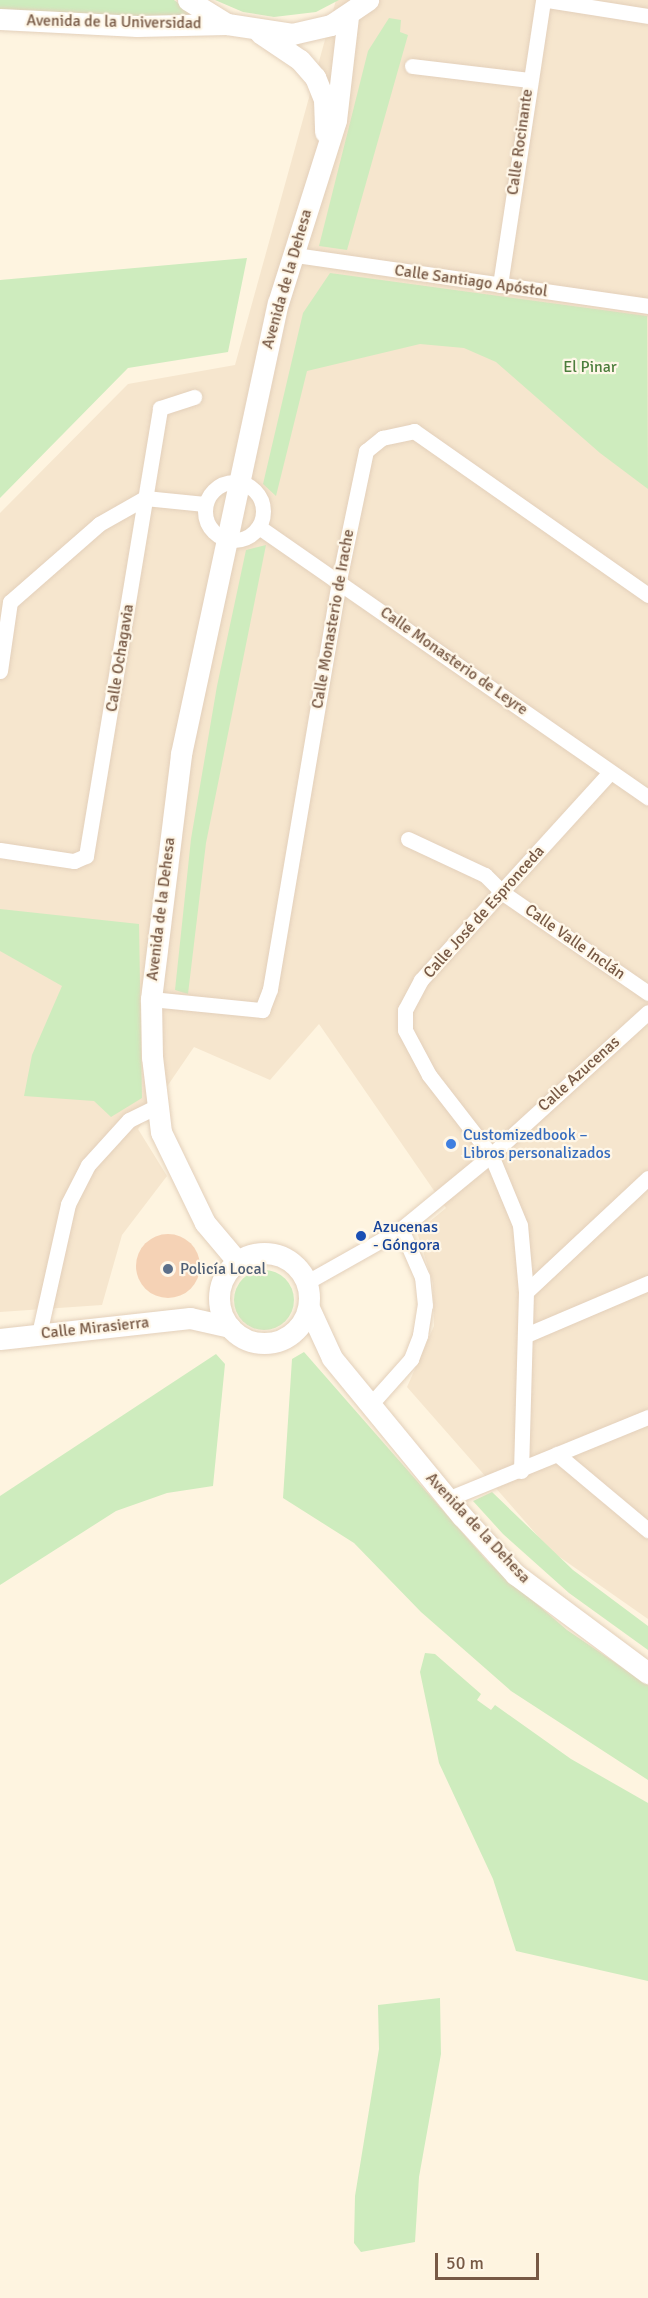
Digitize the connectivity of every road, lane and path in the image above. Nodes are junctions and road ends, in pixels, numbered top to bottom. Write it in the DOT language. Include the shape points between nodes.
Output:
graph roads {
  1 [pos="188,0"];
  2 [pos="368,0"];
  3 [pos="545,0"];
  4 [pos="648,16"];
  5 [pos="348,17"];
  6 [pos="0,19"];
  7 [pos="227,24"];
  8 [pos="257,31"];
  9 [pos="411,66"];
  10 [pos="530,80"];
  11 [pos="326,149"];
  12 [pos="295,255"];
  13 [pos="500,285"];
  14 [pos="648,306"];
  15 [pos="194,397"];
  16 [pos="238,481"];
  17 [pos="145,498"];
  18 [pos="205,504"];
  19 [pos="259,527"];
  20 [pos="225,539"];
  21 [pos="339,580"];
  22 [pos="648,595"];
  23 [pos="0,671"];
  24 [pos="610,772"];
  25 [pos="648,798"];
  26 [pos="408,839"];
  27 [pos="0,850"];
  28 [pos="503,893"];
  29 [pos="648,993"];
  30 [pos="152,999"];
  31 [pos="648,1012"];
  32 [pos="156,1107"];
  33 [pos="491,1155"];
  34 [pos="648,1178"];
  35 [pos="401,1229"];
  36 [pos="238,1262"];
  37 [pos="307,1282"];
  38 [pos="648,1283"];
  39 [pos="526,1292"];
  40 [pos="219,1300"];
  41 [pos="309,1308"];
  42 [pos="190,1318"];
  43 [pos="230,1327"];
  44 [pos="39,1334"];
  45 [pos="291,1335"];
  46 [pos="526,1335"];
  47 [pos="0,1339"];
  48 [pos="332,1358"];
  49 [pos="370,1405"];
  50 [pos="648,1417"];
  51 [pos="557,1454"];
  52 [pos="521,1471"];
  53 [pos="447,1498"];
  54 [pos="648,1530"];
  55 [pos="648,1673"];
  1 -- 7 [label="street"];
  2 -- 5 [label="street"];
  3 -- 4 [label="street"];
  3 -- 10 [label="street, Calle Rocinante"];
  5 -- 8 [label="street" via="292,34"];
  5 -- 11 [label="street, Avenida de la Dehesa" via="344,80"];
  6 -- 7 [label="street, Avenida de la Universidad" via="137,26"];
  7 -- 8 [label="street"];
  8 -- 11 [label="street, Avenida de la Dehesa" via="300,60 315,77 324,99"];
  9 -- 10 [label="street"];
  10 -- 13 [label="street, Calle Rocinante"];
  11 -- 12 [label="street, Avenida de la Dehesa"];
  12 -- 13 [label="street, Calle Santiago Apóstol"];
  12 -- 16 [label="street, Avenida de la Dehesa" via="278,303"];
  13 -- 14 [label="street, Calle Santiago Apóstol"];
  15 -- 17 [label="street, Calle Ochagavia" via="160,408"];
  16 -- 18 [label="street" via="212,490"];
  16 -- 19 [label="street" via="255,489 264,510"];
  16 -- 20 [label="street, Avenida de la Dehesa"];
  17 -- 18 [label="street"];
  17 -- 23 [label="street" via="99,524 10,602"];
  17 -- 27 [label="street, Calle Ochagavia" via="86,856 74,861"];
  18 -- 20 [label="street" via="207,523"];
  19 -- 20 [label="street" via="245,538"];
  19 -- 21 [label="street, Calle Monasterio de Leyre"];
  20 -- 30 [label="street, Avenida de la Dehesa" via="181,754"];
  21 -- 22 [label="street, Calle Monasterio de Irache" via="366,451 382,438 414,431"];
  21 -- 24 [label="street, Calle Monasterio de Leyre"];
  21 -- 30 [label="street, Calle Monasterio de Irache" via="270,989 262,1010"];
  24 -- 25 [label="street, Calle Monasterio de Leyre"];
  24 -- 28 [label="street, Calle José de Espronceda"];
  26 -- 28 [label="street, Calle Valle Inclán" via="485,875"];
  28 -- 29 [label="street, Calle Valle Inclán"];
  28 -- 33 [label="street, Calle José de Espronceda" via="421,980 405,1010 405,1030 429,1075"];
  30 -- 32 [label="street, Avenida de la Dehesa"];
  31 -- 33 [label="street, Calle Azucenas"];
  32 -- 36 [label="street, Avenida de la Dehesa" via="186,1189 205,1223"];
  32 -- 44 [label="street" via="129,1120 95,1157 68,1204"];
  33 -- 35 [label="street, Calle Azucenas"];
  33 -- 39 [label="street, Calle José de Espronceda" via="520,1225"];
  34 -- 39 [label="street"];
  35 -- 37 [label="street, Calle Azucenas"];
  35 -- 49 [label="street" via="422,1277 425,1305 420,1335 411,1359"];
  36 -- 37 [label="street" via="257,1254 278,1255 295,1265"];
  36 -- 40 [label="street" via="228,1272"];
  37 -- 41 [label="street"];
  38 -- 46 [label="street"];
  39 -- 46 [label="street, Calle José de Espronceda"];
  40 -- 42 [label="street, Calle Mirasierra"];
  40 -- 43 [label="street"];
  41 -- 45 [label="street"];
  41 -- 48 [label="street, Avenida de la Dehesa"];
  42 -- 43 [label="street, Calle Mirasierra"];
  42 -- 44 [label="street, Calle Mirasierra"];
  43 -- 45 [label="street" via="259,1343"];
  44 -- 47 [label="street, Calle Mirasierra"];
  45 -- 48 [label="street, Avenida de la Dehesa"];
  46 -- 52 [label="street, Calle José de Espronceda"];
  48 -- 49 [label="street, Avenida de la Dehesa"];
  49 -- 53 [label="street, Avenida de la Dehesa"];
  50 -- 51 [label="street"];
  51 -- 52 [label="street"];
  51 -- 54 [label="street"];
  52 -- 53 [label="street"];
  53 -- 55 [label="street, Avenida de la Dehesa" via="515,1574"];
}
